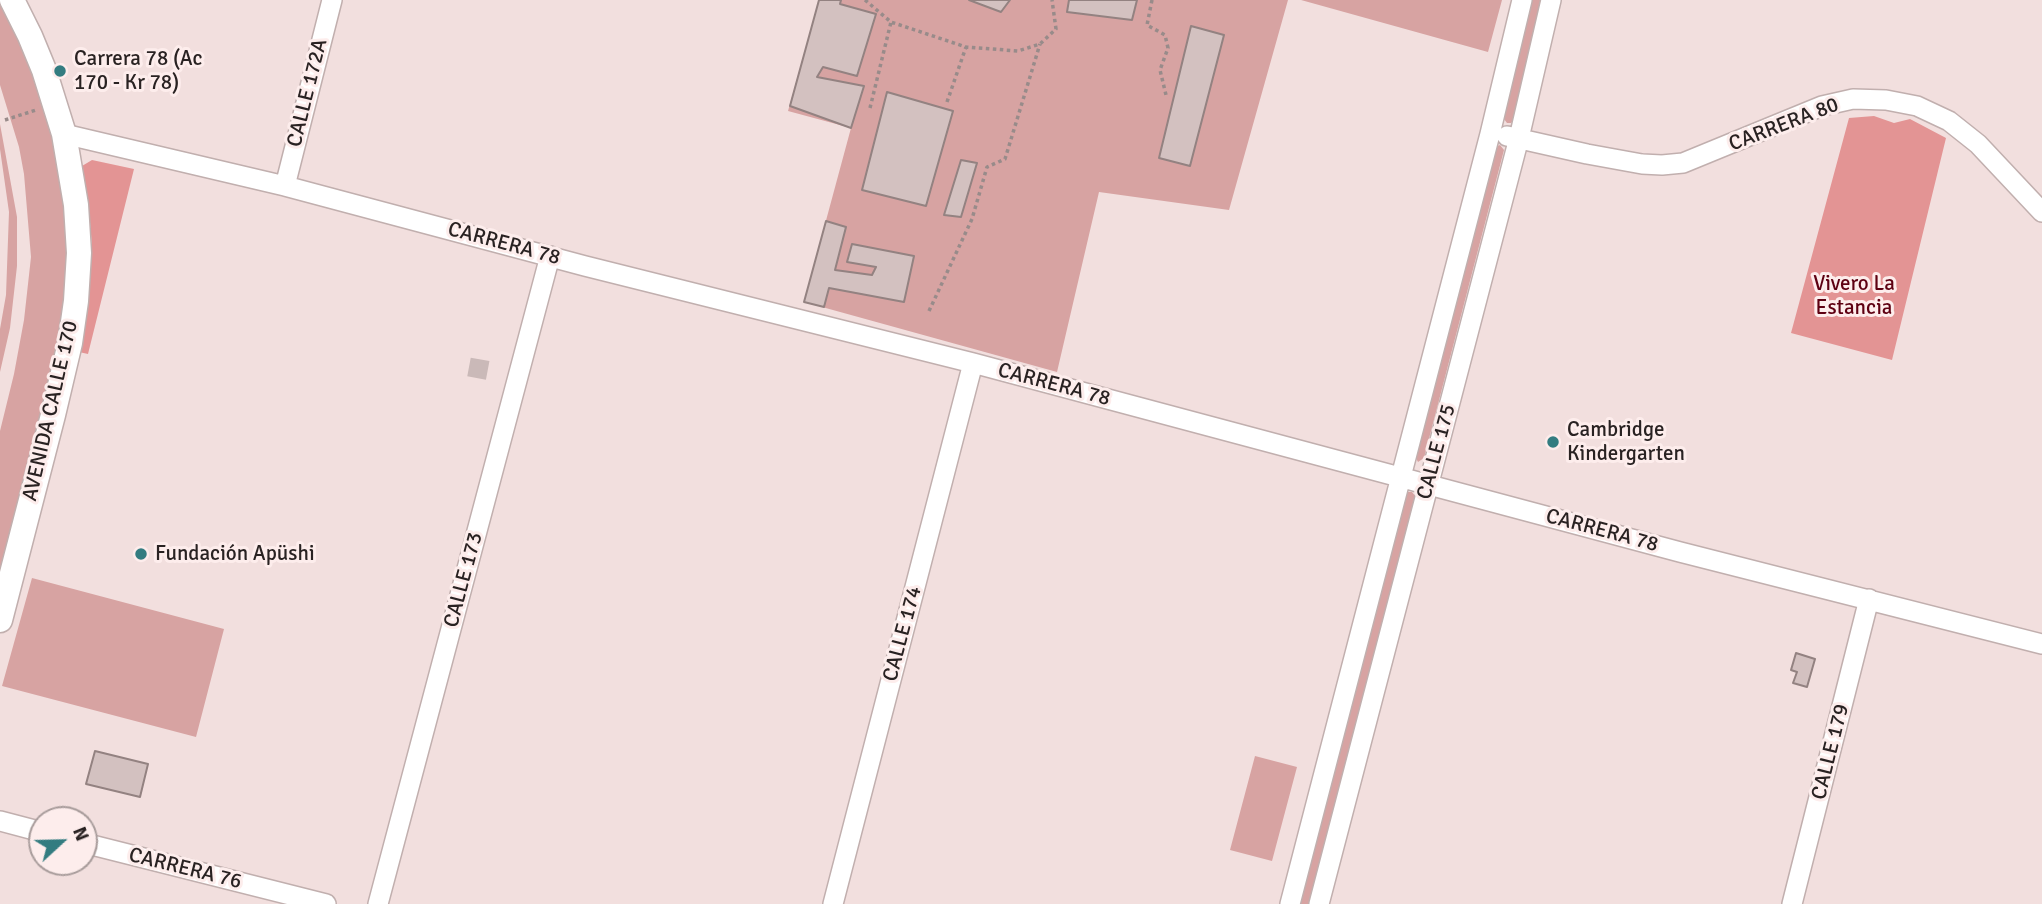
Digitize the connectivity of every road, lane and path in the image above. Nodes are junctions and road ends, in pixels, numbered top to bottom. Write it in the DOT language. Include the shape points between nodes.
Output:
graph roads {
  1 [pos="12,0"];
  2 [pos="332,0"];
  3 [pos="865,0"];
  4 [pos="1052,0"];
  5 [pos="1152,0"];
  6 [pos="1522,0"];
  7 [pos="1551,0"];
  8 [pos="891,22"];
  9 [pos="1040,44"];
  10 [pos="966,47"];
  11 [pos="1166,95"];
  12 [pos="947,102"];
  13 [pos="55,103"];
  14 [pos="870,108"];
  15 [pos="5,120"];
  16 [pos="64,134"];
  17 [pos="1490,134"];
  18 [pos="1519,138"];
  19 [pos="285,186"];
  20 [pos="2042,212"];
  21 [pos="550,256"];
  22 [pos="929,310"];
  23 [pos="973,363"];
  24 [pos="1402,477"];
  25 [pos="1429,484"];
  26 [pos="1869,599"];
  27 [pos="0,620"];
  28 [pos="2042,643"];
  29 [pos="0,821"];
  30 [pos="28,828"];
  31 [pos="98,847"];
  32 [pos="326,904"];
  33 [pos="379,904"];
  34 [pos="833,904"];
  35 [pos="1290,904"];
  36 [pos="1319,904"];
  37 [pos="1792,904"];
  1 -- 13 [label="main road, AVENIDA CALLE 170"];
  2 -- 19 [label="street, CALLE 172A"];
  3 -- 8 [label="path"];
  4 -- 9 [label="path" via="1056,29"];
  5 -- 11 [label="path" via="1147,25 1165,34 1168,48 1160,70"];
  6 -- 17 [label="street, CALLE 175"];
  7 -- 18 [label="street, CALLE 175"];
  8 -- 10 [label="path"];
  8 -- 14 [label="path"];
  9 -- 10 [label="path" via="1018,51"];
  9 -- 22 [label="path" via="1005,159 987,167 972,219"];
  10 -- 12 [label="path"];
  13 -- 15 [label="path"];
  13 -- 16 [label="main road, AVENIDA CALLE 170"];
  16 -- 19 [label="street, CARRERA 78"];
  16 -- 27 [label="main road, AVENIDA CALLE 170" via="76,205 76,301 53,415"];
  17 -- 18 [label="street, CARRERA 80"];
  17 -- 24 [label="street, CALLE 175"];
  18 -- 20 [label="street, CARRERA 80" via="1643,164 1683,163 1822,106 1853,99 1885,100 1917,106 1949,121"];
  18 -- 25 [label="street, CALLE 175"];
  19 -- 21 [label="street, CARRERA 78"];
  21 -- 23 [label="street, CARRERA 78"];
  21 -- 33 [label="street, CALLE 173"];
  23 -- 24 [label="street, CARRERA 78"];
  23 -- 34 [label="street, CALLE 174"];
  24 -- 25 [label="street, CARRERA 78"];
  24 -- 35 [label="street, CALLE 175"];
  25 -- 26 [label="street, CARRERA 78"];
  25 -- 36 [label="street, CALLE 175"];
  26 -- 28 [label="street, CARRERA 78"];
  26 -- 37 [label="street, CALLE 179"];
  29 -- 30 [label="street"];
  31 -- 32 [label="street, CARRERA 76"];
}
